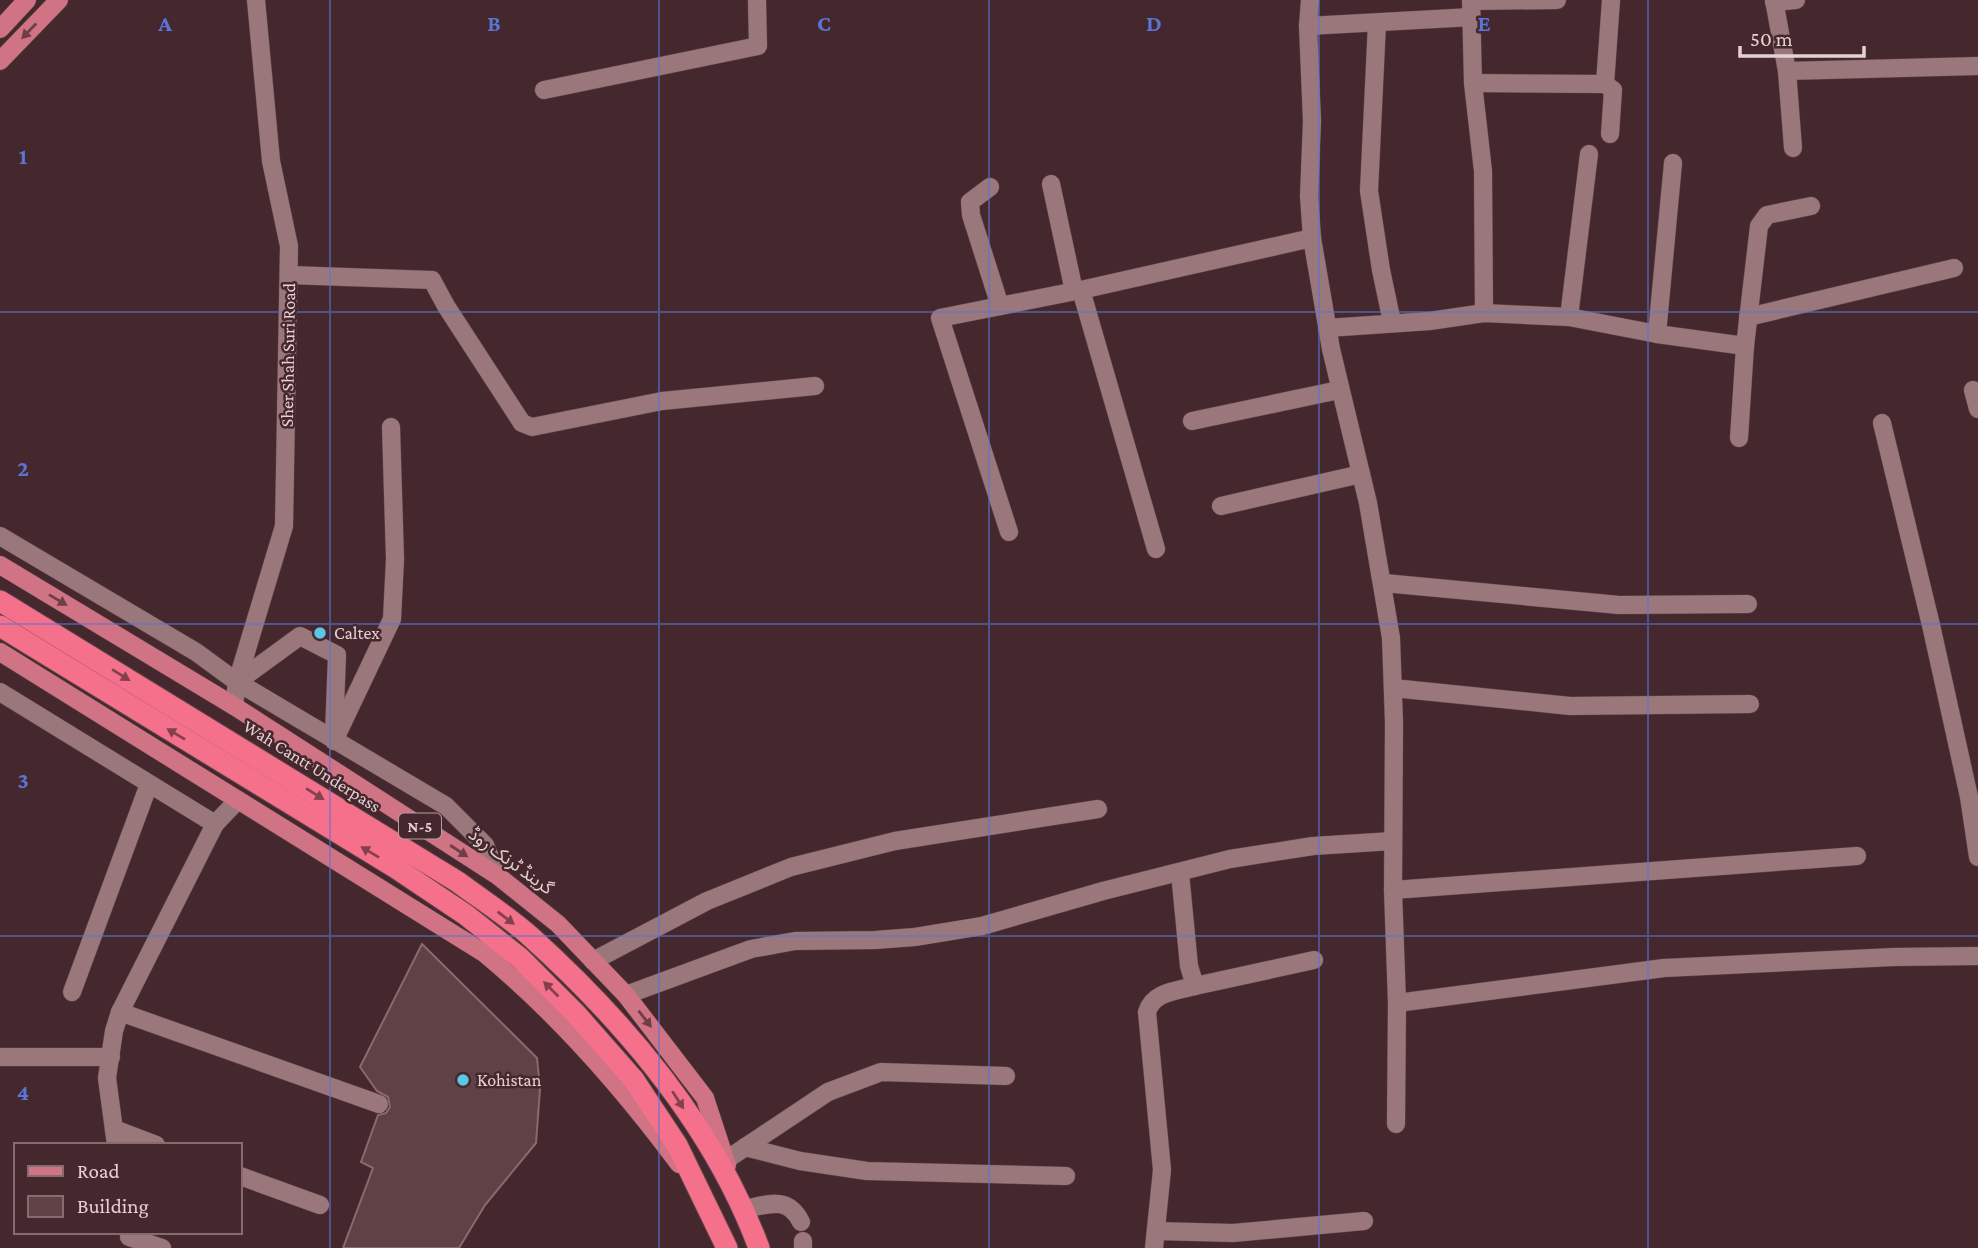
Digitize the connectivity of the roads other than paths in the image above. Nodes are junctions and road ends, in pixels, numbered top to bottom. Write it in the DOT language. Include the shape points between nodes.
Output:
graph roads {
  1 [pos="27,0"];
  2 [pos="59,0"];
  3 [pos="256,0"];
  4 [pos="757,0"];
  5 [pos="1310,0"];
  6 [pos="1557,0"];
  7 [pos="1611,0"];
  8 [pos="1796,0"];
  9 [pos="1774,1"];
  10 [pos="1472,17"];
  11 [pos="1377,23"];
  12 [pos="1308,26"];
  13 [pos="0,29"];
  14 [pos="0,61"];
  15 [pos="1978,66"];
  16 [pos="1787,72"];
  17 [pos="1473,83"];
  18 [pos="1605,84"];
  19 [pos="544,90"];
  20 [pos="1610,134"];
  21 [pos="1793,148"];
  22 [pos="1589,154"];
  23 [pos="1673,163"];
  24 [pos="1051,184"];
  25 [pos="990,187"];
  26 [pos="1811,206"];
  27 [pos="1312,238"];
  28 [pos="1954,268"];
  29 [pos="289,275"];
  30 [pos="1077,291"];
  31 [pos="1000,306"];
  32 [pos="1484,313"];
  33 [pos="1569,317"];
  34 [pos="1748,317"];
  35 [pos="1392,322"];
  36 [pos="1327,328"];
  37 [pos="1657,334"];
  38 [pos="1745,346"];
  39 [pos="815,386"];
  40 [pos="1339,390"];
  41 [pos="1973,390"];
  42 [pos="1978,409"];
  43 [pos="1192,421"];
  44 [pos="1882,423"];
  45 [pos="391,427"];
  46 [pos="1739,438"];
  47 [pos="1361,474"];
  48 [pos="1221,506"];
  49 [pos="1009,532"];
  50 [pos="0,536"];
  51 [pos="1156,549"];
  52 [pos="0,565"];
  53 [pos="1384,583"];
  54 [pos="0,601"];
  55 [pos="1748,604"];
  56 [pos="0,626"];
  57 [pos="0,652"];
  58 [pos="237,682"];
  59 [pos="1393,688"];
  60 [pos="0,692"];
  61 [pos="1750,704"];
  62 [pos="234,706"];
  63 [pos="334,741"];
  64 [pos="149,784"];
  65 [pos="238,800"];
  66 [pos="1098,809"];
  67 [pos="215,824"];
  68 [pos="1393,841"];
  69 [pos="1857,856"];
  70 [pos="1978,857"];
  71 [pos="1180,873"];
  72 [pos="498,876"];
  73 [pos="1393,890"];
  74 [pos="1978,956"];
  75 [pos="1314,960"];
  76 [pos="593,961"];
  77 [pos="1195,986"];
  78 [pos="72,992"];
  79 [pos="626,995"];
  80 [pos="1397,1003"];
  81 [pos="120,1012"];
  82 [pos="0,1056"];
  83 [pos="111,1057"];
  84 [pos="1006,1076"];
  85 [pos="379,1104"];
  86 [pos="1396,1124"];
  87 [pos="115,1137"];
  88 [pos="146,1143"];
  89 [pos="745,1147"];
  90 [pos="726,1160"];
  91 [pos="1066,1175"];
  92 [pos="242,1177"];
  93 [pos="740,1199"];
  94 [pos="706,1201"];
  95 [pos="320,1205"];
  96 [pos="1364,1221"];
  97 [pos="801,1222"];
  98 [pos="128,1239"];
  99 [pos="1155,1240"];
  100 [pos="162,1248"];
  101 [pos="727,1248"];
  102 [pos="760,1248"];
  1 -- 13 [label="main road"];
  2 -- 14 [label="main road, one-way"];
  3 -- 29 [label="street, Sher Shah Suri Road" via="271,161 289,246"];
  4 -- 19 [label="street" via="758,46"];
  5 -- 12 [label="street"];
  6 -- 10 [label="street" via="1471,1"];
  7 -- 18 [label="street"];
  8 -- 9 [label="street"];
  9 -- 16 [label="street"];
  10 -- 11 [label="street"];
  10 -- 17 [label="street"];
  11 -- 12 [label="street"];
  11 -- 35 [label="street" via="1369,191"];
  12 -- 27 [label="street"];
  15 -- 16 [label="street"];
  16 -- 21 [label="street"];
  17 -- 18 [label="street"];
  17 -- 32 [label="street" via="1483,171"];
  18 -- 20 [label="street" via="1613,90"];
  22 -- 33 [label="street"];
  23 -- 37 [label="street"];
  24 -- 30 [label="street"];
  25 -- 31 [label="street" via="970,202 971,215"];
  26 -- 34 [label="street" via="1767,215 1759,226"];
  27 -- 30 [label="street"];
  27 -- 36 [label="street"];
  28 -- 34 [label="street"];
  29 -- 39 [label="street" via="432,279 522,423 532,427 662,401"];
  29 -- 58 [label="street, Sher Shah Suri Road" via="284,526"];
  30 -- 31 [label="street"];
  30 -- 51 [label="street"];
  31 -- 49 [label="street" via="940,318"];
  32 -- 33 [label="street"];
  32 -- 35 [label="street"];
  33 -- 37 [label="street"];
  34 -- 38 [label="street"];
  35 -- 36 [label="street"];
  36 -- 40 [label="street"];
  37 -- 38 [label="street"];
  38 -- 46 [label="street"];
  40 -- 43 [label="street"];
  40 -- 47 [label="street"];
  41 -- 42 [label="street"];
  44 -- 70 [label="street" via="1931,625"];
  45 -- 63 [label="street" via="392,619"];
  47 -- 48 [label="street"];
  47 -- 53 [label="street"];
  50 -- 58 [label="street" via="196,652"];
  52 -- 62 [label="main road, گرینڈ ٹرنک روڈ / N-5, one-way"];
  53 -- 55 [label="street" via="1619,605"];
  53 -- 59 [label="street"];
  54 -- 93 [label="highway, Wah Cantt Underpass, one-way" via="458,882 529,935 635,1041 666,1080"];
  94 -- 56 [label="highway, one-way" via="677,1145 634,1080 520,958 396,868"];
  57 -- 65 [label="main road"];
  58 -- 62 [label="street, Sher Shah Suri Road"];
  58 -- 63 [label="street"];
  58 -- 63 [label="street" via="300,636 337,655"];
  59 -- 61 [label="street" via="1570,706"];
  59 -- 68 [label="street"];
  60 -- 64 [label="street"];
  62 -- 72 [label="main road, گرینڈ ٹرنک روڈ / N-5, one-way"];
  63 -- 72 [label="street" via="446,806 485,845"];
  64 -- 67 [label="street"];
  64 -- 78 [label="street"];
  65 -- 67 [label="street"];
  65 -- 94 [label="main road" via="484,953 529,990 634,1104"];
  66 -- 76 [label="street" via="895,841 791,867 707,901"];
  67 -- 81 [label="street"];
  68 -- 71 [label="street" via="1312,846 1230,859"];
  68 -- 73 [label="street"];
  69 -- 73 [label="street"];
  71 -- 77 [label="street"];
  71 -- 79 [label="street" via="982,926 915,937 795,941 751,949"];
  72 -- 76 [label="main road, گرینڈ ٹرنک روڈ / N-5" via="558,924"];
  73 -- 80 [label="street"];
  74 -- 80 [label="street" via="1664,968"];
  75 -- 77 [label="street"];
  76 -- 79 [label="main road, گرینڈ ٹرنک روڈ / N-5"];
  77 -- 99 [label="street" via="1159,996 1150,1002 1147,1012 1162,1170"];
  79 -- 90 [label="main road, گرینڈ ٹرنک روڈ / N-5, one-way" via="705,1098"];
  80 -- 86 [label="street"];
  81 -- 83 [label="street"];
  81 -- 85 [label="street"];
  82 -- 83 [label="street"];
  83 -- 87 [label="street" via="107,1078"];
  84 -- 89 [label="street" via="881,1072 828,1092"];
  87 -- 88 [label="street"];
  89 -- 90 [label="street"];
  89 -- 91 [label="street" via="867,1171"];
  90 -- 93 [label="main road, گرینڈ ٹرنک روڈ / N-5"];
  92 -- 95 [label="street"];
  93 -- 97 [label="street" via="784,1205 795,1210"];
  93 -- 102 [label="highway, گرینڈ ٹرنک روڈ / N-5"];
  94 -- 101 [label="highway"];
  96 -- 99 [label="street"];
  98 -- 100 [label="street"];
}
